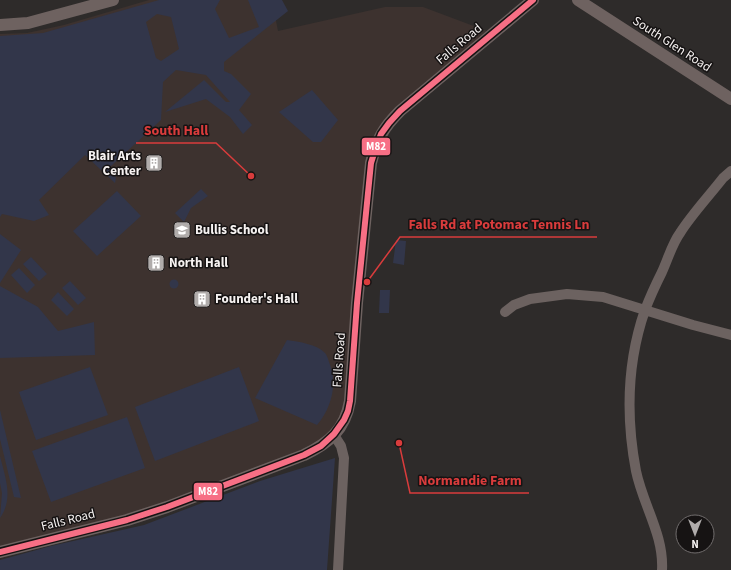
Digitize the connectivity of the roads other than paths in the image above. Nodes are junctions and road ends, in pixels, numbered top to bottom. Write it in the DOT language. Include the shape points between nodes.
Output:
graph roads {
  1 [pos="113,0"];
  2 [pos="533,0"];
  3 [pos="578,0"];
  4 [pos="0,25"];
  5 [pos="731,99"];
  6 [pos="731,171"];
  7 [pos="645,309"];
  8 [pos="505,312"];
  9 [pos="731,335"];
  10 [pos="334,435"];
  11 [pos="0,552"];
  12 [pos="338,570"];
  13 [pos="662,570"];
  1 -- 4 [label="main road" via="28,23"];
  2 -- 10 [label="main road, Falls Road" via="400,110 387,124 376,146 371,163 350,401 342,425"];
  3 -- 5 [label="main road, South Glen Road"];
  6 -- 7 [label="street" via="679,234"];
  7 -- 8 [label="street" via="603,297 566,294 530,299 514,305"];
  7 -- 9 [label="street"];
  7 -- 13 [label="street" via="632,364 629,417 636,473 659,540 663,558"];
  10 -- 11 [label="main road, Falls Road" via="304,455 167,507 127,520"];
  10 -- 12 [label="street" via="341,446 344,458"];
}
